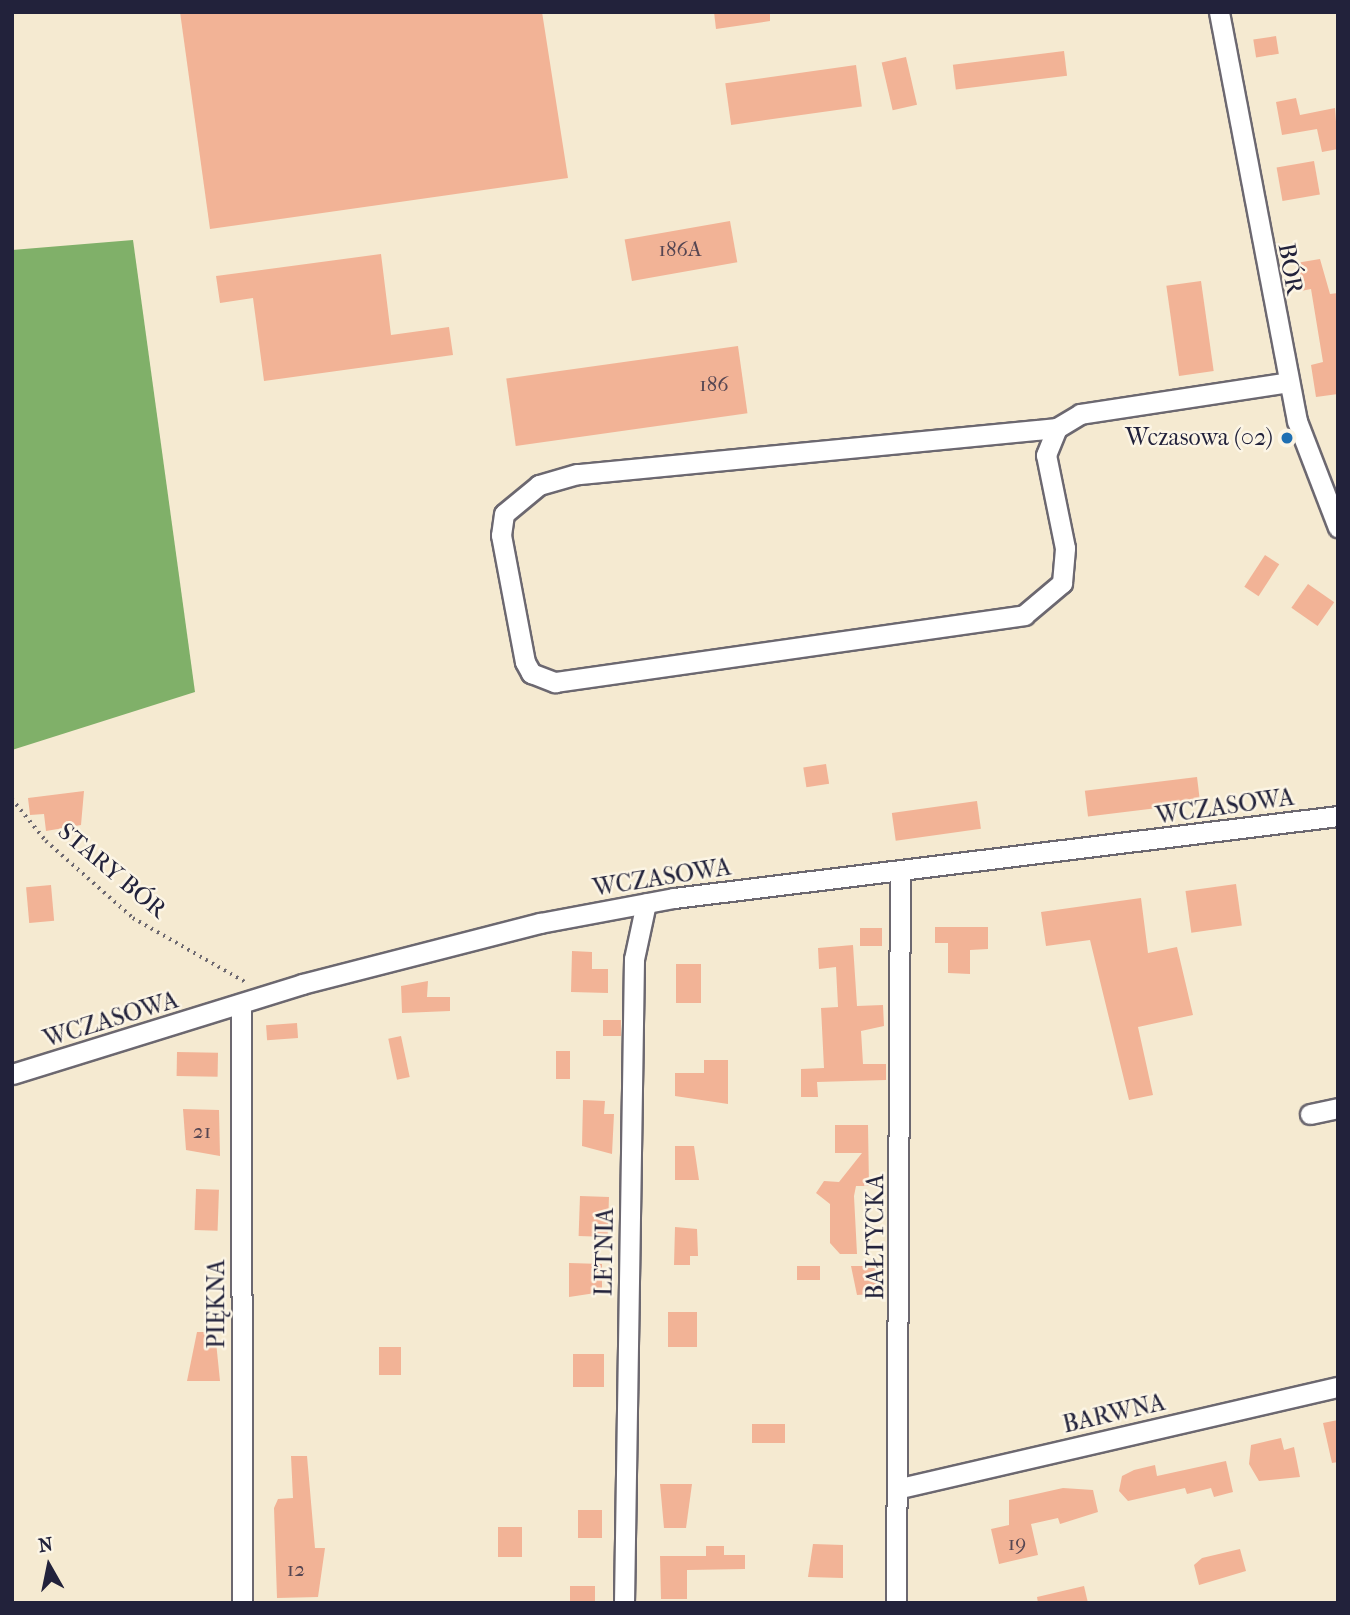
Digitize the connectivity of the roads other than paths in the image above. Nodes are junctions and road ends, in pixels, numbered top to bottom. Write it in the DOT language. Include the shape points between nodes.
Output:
graph roads {
  1 [pos="1219,12"];
  2 [pos="1288,382"];
  3 [pos="1057,428"];
  4 [pos="1338,527"];
  5 [pos="1338,816"];
  6 [pos="900,871"];
  7 [pos="646,903"];
  8 [pos="241,1004"];
  9 [pos="12,1074"];
  10 [pos="1338,1108"];
  11 [pos="1310,1114"];
  12 [pos="1338,1387"];
  13 [pos="900,1488"];
  14 [pos="242,1603"];
  15 [pos="624,1603"];
  16 [pos="895,1603"];
  1 -- 2 [label="street, BÓR"];
  2 -- 3 [label="street" via="1080,414"];
  2 -- 4 [label="street, BÓR"];
  3 -- 3 [label="street" via="1046,455 1065,548 1062,583 1024,615 555,682 531,673 525,662 501,535 504,514 539,485 577,474"];
  5 -- 6 [label="street, WCZASOWA"];
  6 -- 7 [label="street, WCZASOWA"];
  6 -- 13 [label="street, BAŁTYCKA"];
  7 -- 8 [label="street, WCZASOWA" via="431,947"];
  7 -- 15 [label="street, LETNIA" via="634,959"];
  8 -- 9 [label="street, WCZASOWA"];
  8 -- 14 [label="street, PIĘKNA"];
  10 -- 11 [label="street"];
  12 -- 13 [label="street, BARWNA"];
  13 -- 16 [label="street, BAŁTYCKA"];
}
